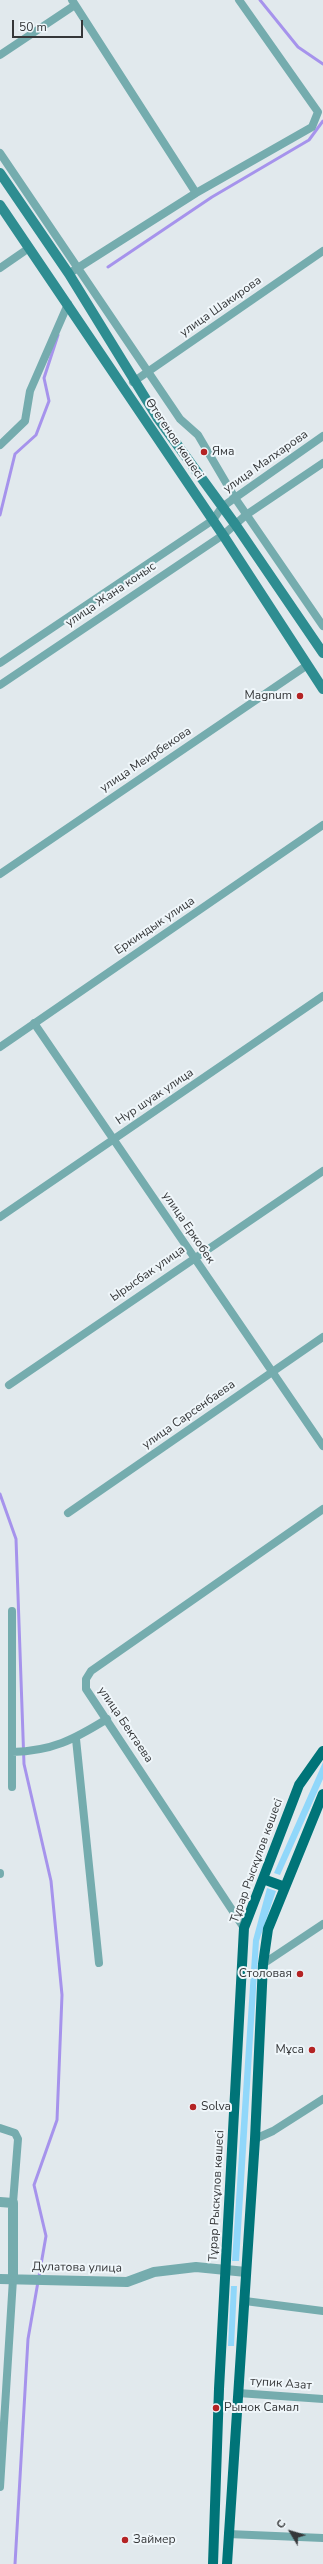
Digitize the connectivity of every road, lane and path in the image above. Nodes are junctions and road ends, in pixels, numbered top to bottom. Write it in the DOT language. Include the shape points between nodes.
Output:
graph roads {
  1 [pos="239,0"];
  2 [pos="73,2"];
  3 [pos="0,55"];
  4 [pos="0,153"];
  5 [pos="0,173"];
  6 [pos="196,193"];
  7 [pos="0,204"];
  8 [pos="29,248"];
  9 [pos="323,251"];
  10 [pos="0,268"];
  11 [pos="73,271"];
  12 [pos="68,304"];
  13 [pos="147,373"];
  14 [pos="133,382"];
  15 [pos="323,436"];
  16 [pos="0,445"];
  17 [pos="323,463"];
  18 [pos="235,498"];
  19 [pos="222,507"];
  20 [pos="246,515"];
  21 [pos="213,520"];
  22 [pos="235,524"];
  23 [pos="223,535"];
  24 [pos="323,626"];
  25 [pos="323,653"];
  26 [pos="0,664"];
  27 [pos="306,666"];
  28 [pos="0,685"];
  29 [pos="323,689"];
  30 [pos="323,825"];
  31 [pos="0,874"];
  32 [pos="323,996"];
  33 [pos="34,1023"];
  34 [pos="0,1047"];
  35 [pos="113,1139"];
  36 [pos="323,1171"];
  37 [pos="0,1217"];
  38 [pos="194,1257"];
  39 [pos="323,1337"];
  40 [pos="272,1372"];
  41 [pos="8,1385"];
  42 [pos="323,1446"];
  43 [pos="323,1509"];
  44 [pos="68,1513"];
  45 [pos="12,1611"];
  46 [pos="106,1719"];
  47 [pos="76,1739"];
  48 [pos="323,1751"];
  49 [pos="12,1752"];
  50 [pos="12,1786"];
  51 [pos="323,1794"];
  52 [pos="263,1879"];
  53 [pos="285,1887"];
  54 [pos="323,1924"];
  55 [pos="244,1928"];
  56 [pos="99,1963"];
  57 [pos="263,1964"];
  58 [pos="323,2099"];
  59 [pos="0,2128"];
  60 [pos="255,2139"];
  61 [pos="0,2202"];
  62 [pos="13,2203"];
  63 [pos="226,2270"];
  64 [pos="246,2272"];
  65 [pos="0,2279"];
  66 [pos="13,2279"];
  67 [pos="245,2301"];
  68 [pos="323,2311"];
  69 [pos="238,2393"];
  70 [pos="323,2399"];
  71 [pos="0,2487"];
  72 [pos="228,2534"];
  73 [pos="323,2538"];
  74 [pos="213,2564"];
  75 [pos="227,2564"];
  1 -- 6 [label="street" via="318,112 312,127"];
  2 -- 3 [label="street"];
  2 -- 6 [label="street"];
  4 -- 11 [label="street"];
  5 -- 11 [label="main road, Өтегенов көшесі"];
  6 -- 11 [label="street"];
  7 -- 8 [label="main road, Өтегенов көшесі"];
  8 -- 10 [label="street"];
  8 -- 12 [label="main road, Өтегенов көшесі"];
  9 -- 13 [label="street, улица Шакирова"];
  11 -- 13 [label="street"];
  11 -- 14 [label="main road, Өтегенов көшесі"];
  12 -- 16 [label="street" via="30,391 25,421"];
  12 -- 21 [label="main road, Өтегенов көшесі"];
  13 -- 14 [label="street, улица Шакирова"];
  13 -- 18 [label="street" via="180,419 198,434"];
  14 -- 19 [label="main road, Өтегенов көшесі"];
  15 -- 18 [label="street, улица Малхарова"];
  17 -- 20 [label="street"];
  18 -- 19 [label="street, улица Малхарова"];
  18 -- 20 [label="street"];
  19 -- 21 [label="street, улица Жана коныс"];
  19 -- 22 [label="main road, Өтегенов көшесі"];
  20 -- 22 [label="street"];
  20 -- 24 [label="street"];
  21 -- 23 [label="main road, Өтегенов көшесі"];
  21 -- 26 [label="street, улица Жана коныс"];
  22 -- 23 [label="street, улица Жана коныс"];
  22 -- 25 [label="main road, Өтегенов көшесі"];
  23 -- 27 [label="main road, Өтегенов көшесі"];
  23 -- 28 [label="street, улица Жана коныс"];
  27 -- 29 [label="main road, Өтегенов көшесі"];
  27 -- 31 [label="street, улица Меирбекова"];
  30 -- 33 [label="street, Еркиндык улица"];
  32 -- 35 [label="street, Нур шуак улица"];
  33 -- 34 [label="street, Еркиндык улица"];
  33 -- 35 [label="street, улица Еркобек"];
  35 -- 37 [label="street, Нур шуак улица"];
  35 -- 38 [label="street, улица Еркобек"];
  36 -- 38 [label="street, Ырысбак улица"];
  38 -- 40 [label="street, улица Еркобек"];
  38 -- 41 [label="street, Ырысбак улица"];
  39 -- 40 [label="street, улица Сарсенбаева"];
  40 -- 42 [label="street, улица Еркобек"];
  40 -- 44 [label="street, улица Сарсенбаева"];
  43 -- 46 [label="street, улица Бектаева" via="91,1671 86,1680 86,1688"];
  45 -- 49 [label="street"];
  46 -- 47 [label="street"];
  46 -- 55 [label="street, улица Бектаева"];
  47 -- 49 [label="street" via="41,1750"];
  47 -- 56 [label="street"];
  48 -- 52 [label="main road, Тұрар Рыскұлов көшесі" via="299,1785"];
  49 -- 50 [label="street"];
  51 -- 53 [label="main road"];
  52 -- 53 [label="main road"];
  52 -- 55 [label="main road, Тұрар Рыскұлов көшесі"];
  53 -- 57 [label="main road" via="268,1930"];
  54 -- 57 [label="street"];
  55 -- 63 [label="main road, Тұрар Рыскұлов көшесі"];
  57 -- 60 [label="main road"];
  58 -- 60 [label="street" via="273,2131"];
  59 -- 62 [label="street" via="15,2133 18,2139"];
  60 -- 64 [label="main road"];
  61 -- 62 [label="street"];
  62 -- 66 [label="street"];
  63 -- 64 [label="street, Дулатова улица"];
  63 -- 66 [label="street, Дулатова улица" via="196,2267 154,2272 127,2282"];
  63 -- 74 [label="main road, Тұрар Рыскұлов көшесі"];
  64 -- 67 [label="main road"];
  65 -- 66 [label="street, Дулатова улица"];
  66 -- 71 [label="street"];
  67 -- 68 [label="street"];
  67 -- 69 [label="main road"];
  69 -- 70 [label="street, тупик Азат"];
  69 -- 72 [label="main road"];
  72 -- 73 [label="street"];
  72 -- 75 [label="main road"];
}
